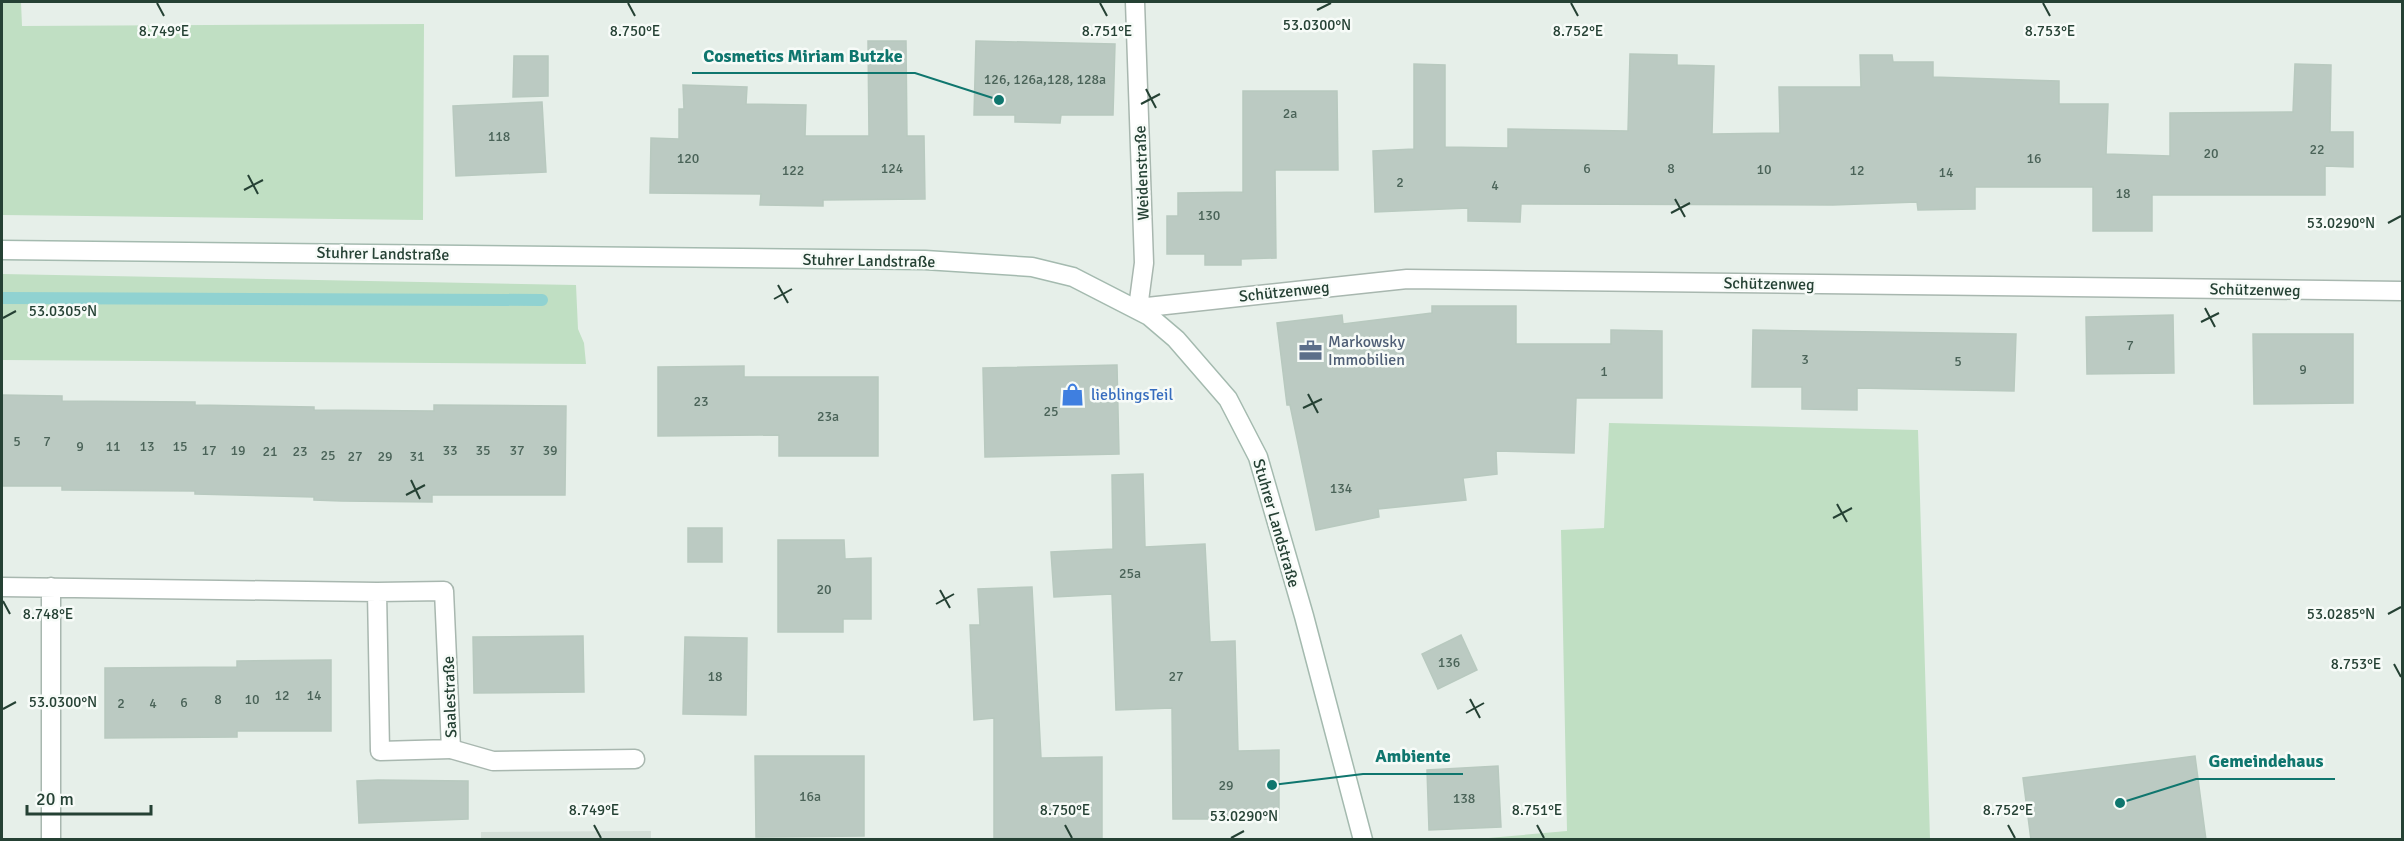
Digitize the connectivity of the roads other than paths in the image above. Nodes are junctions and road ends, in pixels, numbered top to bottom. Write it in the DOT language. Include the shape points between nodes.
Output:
graph roads {
  1 [pos="1135,2"];
  2 [pos="2,250"];
  3 [pos="2403,291"];
  4 [pos="1138,308"];
  5 [pos="2,587"];
  6 [pos="51,587"];
  7 [pos="377,592"];
  8 [pos="451,749"];
  9 [pos="635,759"];
  10 [pos="51,840"];
  11 [pos="1363,840"];
  1 -- 4 [label="street, Weidenstraße" via="1144,263"];
  2 -- 4 [label="street, Stuhrer Landstraße" via="934,261 1053,271"];
  3 -- 4 [label="street, Schützenweg" via="1407,279"];
  4 -- 11 [label="street, Stuhrer Landstraße" via="1176,339 1228,399 1258,457"];
  5 -- 6 [label="street, Saalestraße"];
  6 -- 7 [label="street, Saalestraße"];
  6 -- 10 [label="street"];
  7 -- 8 [label="street, Saalestraße" via="444,591"];
  7 -- 8 [label="street, Saalestraße" via="380,751"];
  8 -- 9 [label="street" via="493,761"];
}
